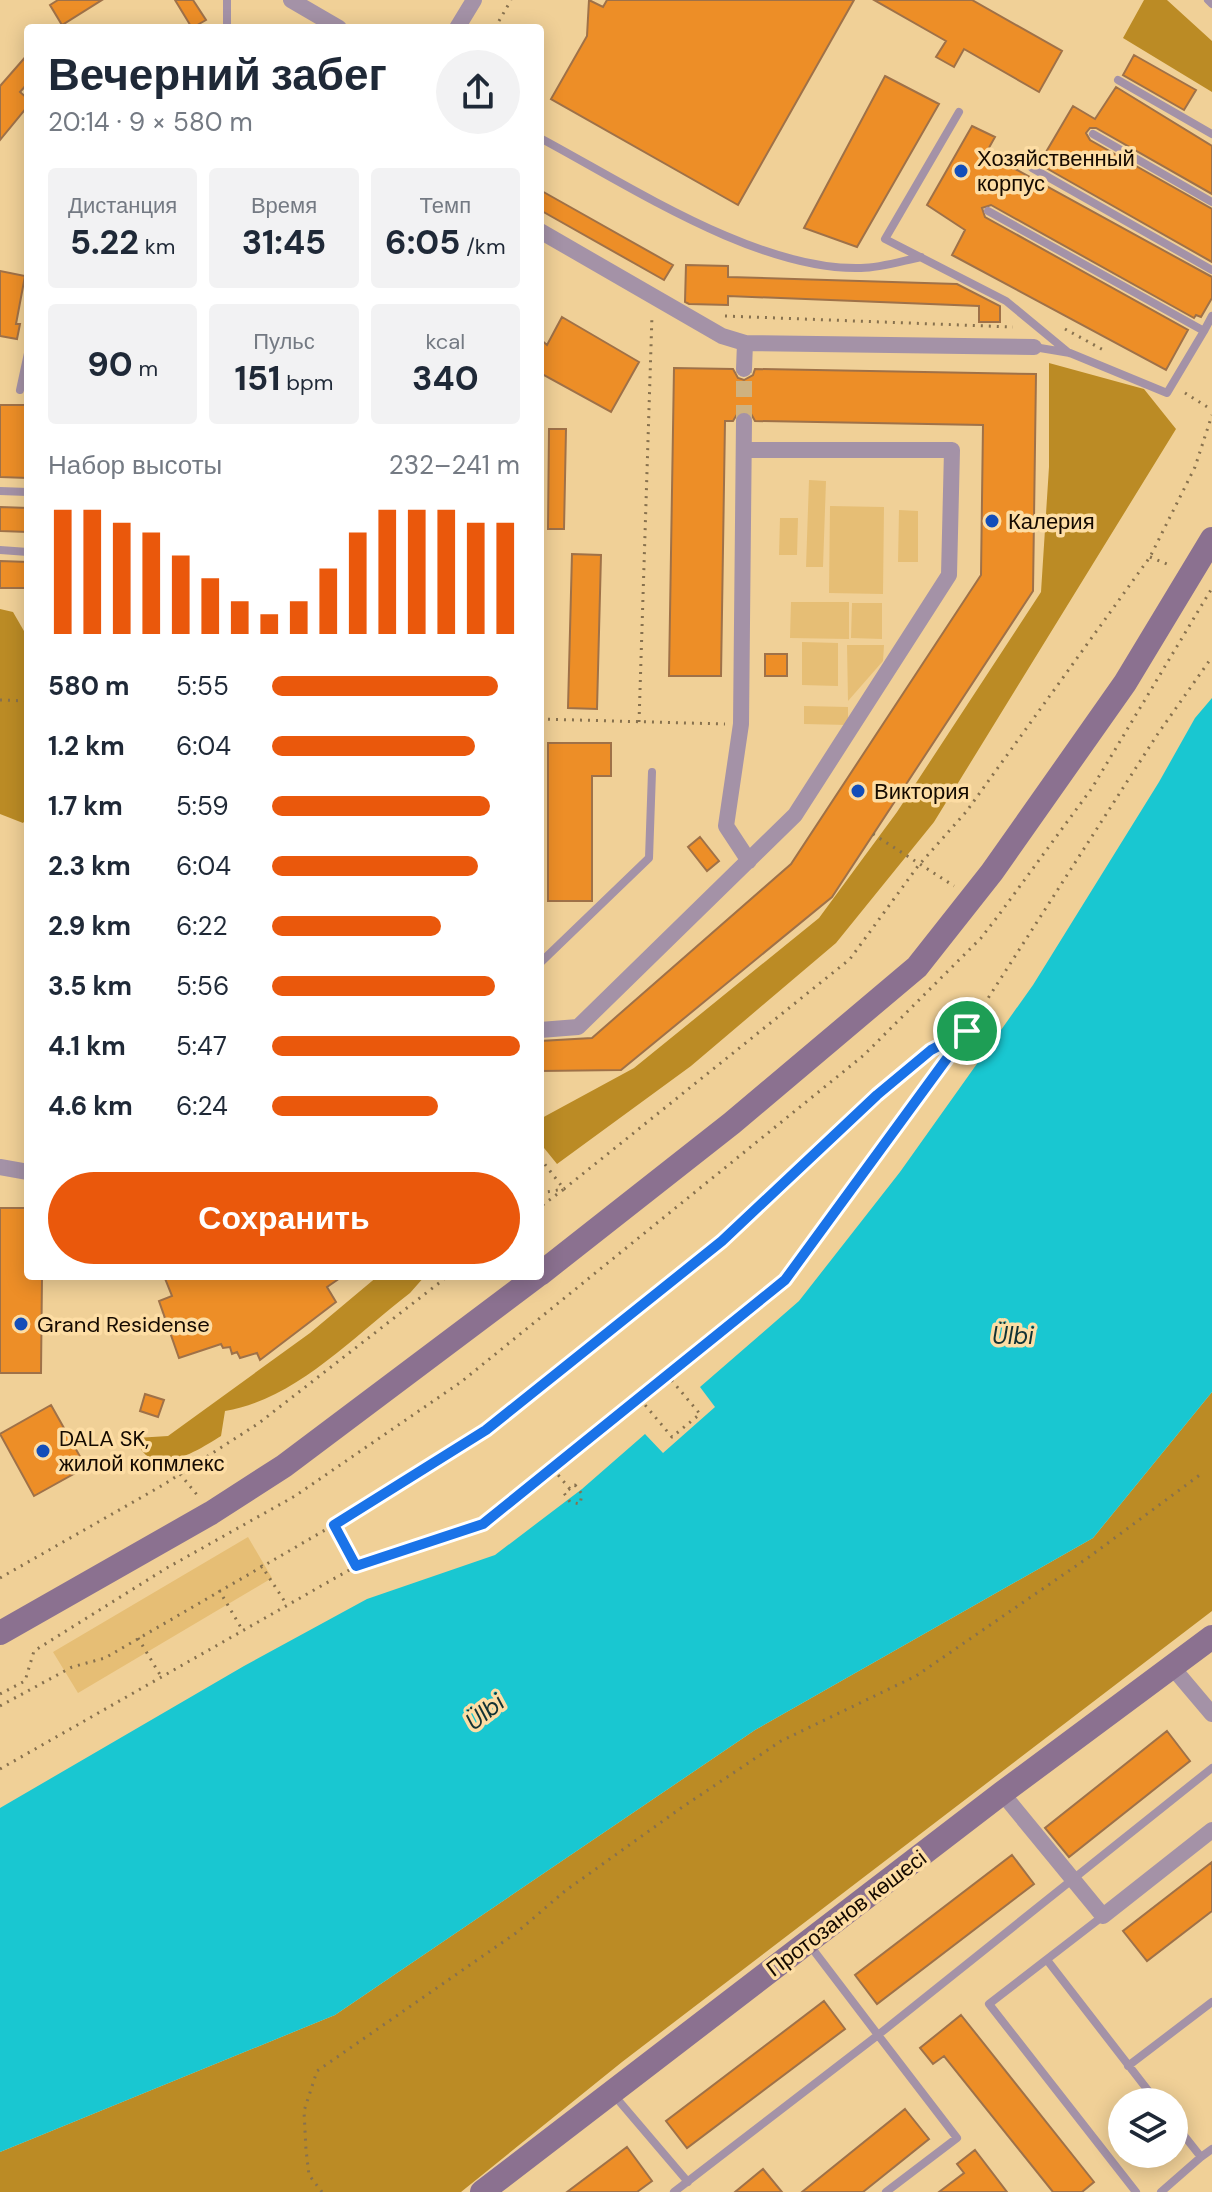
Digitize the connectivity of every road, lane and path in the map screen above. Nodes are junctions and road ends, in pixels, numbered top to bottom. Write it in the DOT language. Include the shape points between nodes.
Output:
graph roads {
  1 [pos="227,0"];
  2 [pos="291,0"];
  3 [pos="474,0"];
  4 [pos="511,0"];
  5 [pos="227,24"];
  6 [pos="332,24"];
  7 [pos="459,24"];
  8 [pos="497,24"];
  9 [pos="1118,80"];
  10 [pos="959,112"];
  11 [pos="1093,134"];
  12 [pos="1212,134"];
  13 [pos="544,140"];
  14 [pos="1032,168"];
  15 [pos="1212,202"];
  16 [pos="988,211"];
  17 [pos="544,233"];
  18 [pos="921,257"];
  19 [pos="1212,270"];
  20 [pos="654,295"];
  21 [pos="1212,316"];
  22 [pos="1204,331"];
  23 [pos="745,343"];
  24 [pos="1034,347"];
  25 [pos="1070,353"];
  26 [pos="744,369"];
  27 [pos="24,372"];
  28 [pos="20,390"];
  29 [pos="1212,415"];
  30 [pos="744,421"];
  31 [pos="744,450"];
  32 [pos="0,491"];
  33 [pos="24,492"];
  34 [pos="1212,539"];
  35 [pos="0,550"];
  36 [pos="24,552"];
  37 [pos="1212,657"];
  38 [pos="0,700"];
  39 [pos="24,701"];
  40 [pos="544,719"];
  41 [pos="639,722"];
  42 [pos="741,724"];
  43 [pos="652,772"];
  44 [pos="873,834"];
  45 [pos="749,861"];
  46 [pos="918,866"];
  47 [pos="972,898"];
  48 [pos="544,959"];
  49 [pos="544,1030"];
  50 [pos="967,1031"];
  51 [pos="544,1163"];
  52 [pos="0,1167"];
  53 [pos="24,1171"];
  54 [pos="564,1189"];
  55 [pos="544,1192"];
  56 [pos="544,1204"];
  57 [pos="544,1270"];
  58 [pos="443,1280"];
  59 [pos="531,1280"];
  60 [pos="668,1376"];
  61 [pos="640,1399"];
  62 [pos="553,1469"];
  63 [pos="1201,1474"];
  64 [pos="570,1489"];
  65 [pos="334,1525"];
  66 [pos="261,1564"];
  67 [pos="356,1566"];
  68 [pos="0,1578"];
  69 [pos="219,1590"];
  70 [pos="287,1605"];
  71 [pos="243,1631"];
  72 [pos="0,1633"];
  73 [pos="1212,1637"];
  74 [pos="138,1638"];
  75 [pos="1173,1668"];
  76 [pos="162,1678"];
  77 [pos="0,1706"];
  78 [pos="1212,1714"];
  79 [pos="1212,1768"];
  80 [pos="0,1769"];
  81 [pos="1002,1793"];
  82 [pos="1212,1830"];
  83 [pos="1070,1880"];
  84 [pos="1103,1916"];
  85 [pos="807,1943"];
  86 [pos="1047,1960"];
  87 [pos="1212,2002"];
  88 [pos="878,2035"];
  89 [pos="1128,2066"];
  90 [pos="1146,2088"];
  91 [pos="612,2092"];
  92 [pos="1188,2141"];
  93 [pos="1212,2149"];
  94 [pos="1201,2157"];
  95 [pos="524,2160"];
  96 [pos="688,2182"];
  97 [pos="322,2192"];
  98 [pos="482,2192"];
  99 [pos="500,2192"];
  100 [pos="674,2192"];
  101 [pos="886,2192"];
  102 [pos="1136,2192"];
  103 [pos="1161,2192"];
  1 -- 5 [label="lane"];
  2 -- 6 [label="street"];
  3 -- 7 [label="street"];
  4 -- 8 [label="path"];
  9 -- 12 [label="lane"];
  10 -- 18 [label="lane" via="885,239"];
  11 -- 15 [label="lane"];
  13 -- 18 [label="lane" via="731,239 780,258 861,268"];
  14 -- 19 [label="lane"];
  16 -- 22 [label="lane"];
  17 -- 20 [label="street"];
  18 -- 25 [label="lane" via="1006,301"];
  20 -- 23 [label="street" via="722,336"];
  20 -- 41 [label="path"];
  21 -- 22 [label="lane"];
  22 -- 25 [label="lane" via="1167,393"];
  23 -- 24 [label="street"];
  23 -- 26 [label="street"];
  24 -- 25 [label="lane"];
  27 -- 28 [label="lane"];
  29 -- 46 [label="path" via="1195,467 1150,557 966,812"];
  30 -- 31 [label="street"];
  31 -- 42 [label="street"];
  31 -- 45 [label="street" via="952,450 949,575 795,815"];
  32 -- 33 [label="lane"];
  34 -- 47 [label="main road" via="1125,683"];
  35 -- 36 [label="lane"];
  37 -- 50 [label="path"];
  38 -- 39 [label="path"];
  40 -- 41 [label="path"];
  41 -- 42 [label="path"];
  42 -- 45 [label="street" via="726,826"];
  43 -- 48 [label="lane" via="649,858"];
  44 -- 46 [label="path"];
  45 -- 49 [label="street" via="578,1027"];
  46 -- 47 [label="path"];
  46 -- 54 [label="path" via="850,959"];
  47 -- 57 [label="main road" via="917,967 732,1123"];
  50 -- 60 [label="path" via="785,1280"];
  50 -- 65 [label="path" via="931,1050 887,1086 722,1241 486,1430"];
  51 -- 54 [label="path"];
  52 -- 53 [label="street"];
  54 -- 55 [label="path"];
  54 -- 56 [label="path"];
  58 -- 68 [label="path" via="259,1423"];
  59 -- 72 [label="main road" via="284,1466"];
  60 -- 61 [label="path"];
  60 -- 61 [label="path" via="700,1414 672,1437"];
  61 -- 62 [label="path"];
  62 -- 64 [label="path"];
  62 -- 67 [label="path" via="483,1524"];
  63 -- 97 [label="path" via="916,1676 781,1741 681,1808 516,1933 317,2071 304,2111 305,2137 309,2175"];
  64 -- 64 [label="path" via="575,1485 582,1494 581,1504 570,1502 564,1493"];
  65 -- 66 [label="path"];
  65 -- 67 [label="path"];
  66 -- 69 [label="path"];
  66 -- 70 [label="path"];
  67 -- 70 [label="path"];
  69 -- 71 [label="path"];
  69 -- 74 [label="path"];
  70 -- 71 [label="path"];
  71 -- 76 [label="path"];
  73 -- 75 [label="main road, Протозанов көшесі"];
  74 -- 76 [label="path"];
  74 -- 77 [label="path"];
  75 -- 78 [label="street"];
  75 -- 81 [label="main road, Протозанов көшесі"];
  76 -- 80 [label="path"];
  79 -- 83 [label="lane"];
  81 -- 83 [label="street"];
  81 -- 85 [label="main road, Протозанов көшесі"];
  82 -- 84 [label="street"];
  83 -- 84 [label="street"];
  83 -- 88 [label="lane"];
  84 -- 86 [label="lane"];
  85 -- 88 [label="lane"];
  85 -- 91 [label="main road, Протозанов көшесі"];
  86 -- 89 [label="lane"];
  86 -- 102 [label="lane" via="989,2004"];
  87 -- 89 [label="lane"];
  88 -- 96 [label="lane"];
  88 -- 101 [label="lane" via="957,2138"];
  89 -- 90 [label="lane"];
  91 -- 95 [label="main road, Протозанов көшесі"];
  91 -- 96 [label="lane"];
  92 -- 94 [label="lane"];
  93 -- 94 [label="lane"];
  94 -- 103 [label="lane"];
  95 -- 98 [label="main road, Протозанов көшесі"];
  95 -- 99 [label="main road"];
  96 -- 100 [label="lane"];
}
